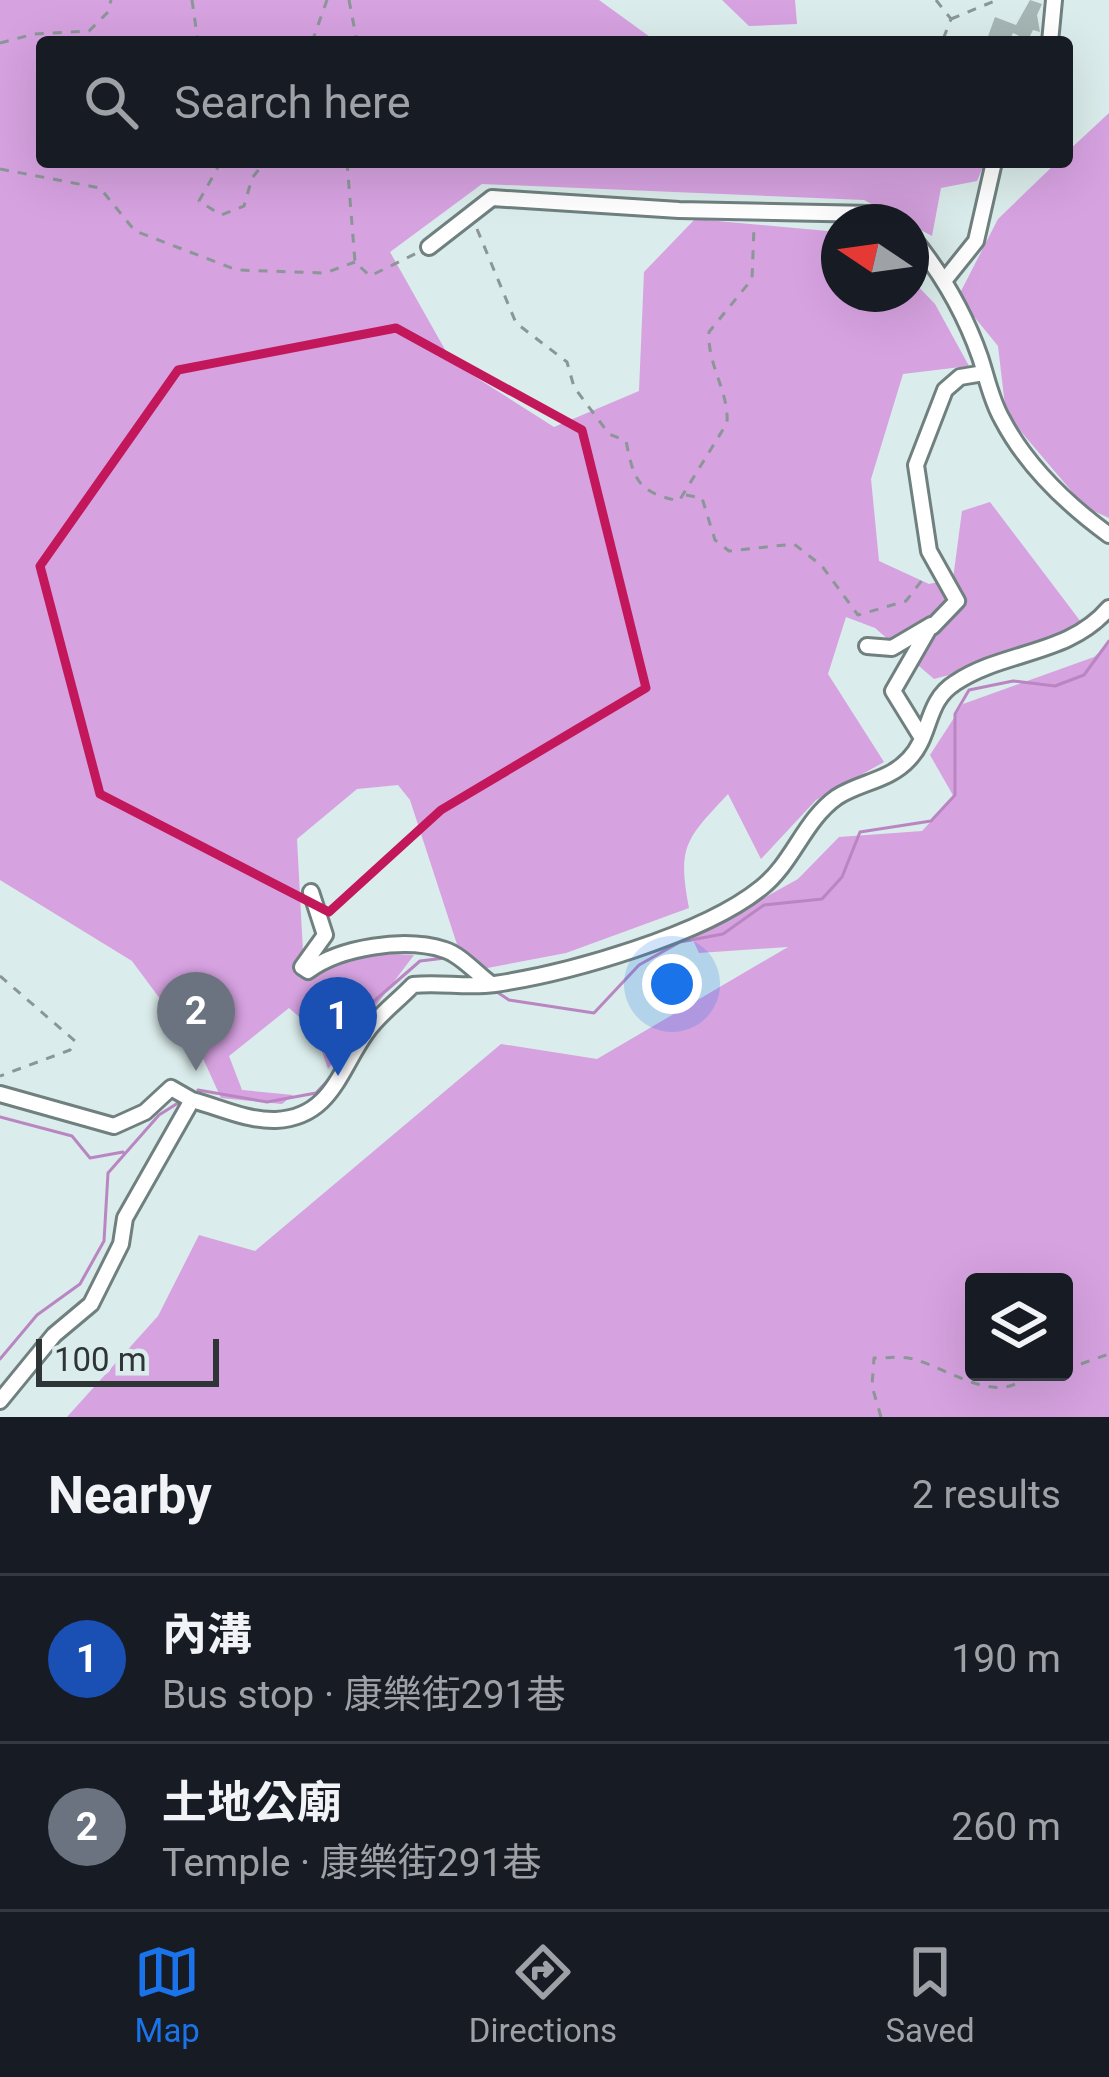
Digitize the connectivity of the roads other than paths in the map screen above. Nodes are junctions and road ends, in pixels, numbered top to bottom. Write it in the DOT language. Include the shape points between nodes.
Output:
graph roads {
  1 [pos="1054,0"];
  2 [pos="1051,36"];
  3 [pos="993,168"];
  4 [pos="821,213"];
  5 [pos="430,247"];
  6 [pos="929,261"];
  7 [pos="944,281"];
  8 [pos="984,373"];
  9 [pos="1109,535"];
  10 [pos="1109,608"];
  11 [pos="932,627"];
  12 [pos="867,646"];
  13 [pos="922,738"];
  14 [pos="310,892"];
  15 [pos="490,985"];
  16 [pos="0,1094"];
  17 [pos="192,1100"];
  18 [pos="0,1401"];
  1 -- 2 [label="street"];
  3 -- 7 [label="street" via="976,241"];
  4 -- 5 [label="street" via="492,198"];
  6 -- 7 [label="street"];
  7 -- 8 [label="street"];
  8 -- 9 [label="street" via="1019,448"];
  8 -- 11 [label="street" via="960,376 945,390 916,465 929,551 957,601"];
  10 -- 13 [label="street" via="1089,631 958,680 934,699"];
  11 -- 12 [label="street" via="892,648"];
  11 -- 13 [label="street" via="893,691"];
  13 -- 15 [label="street" via="884,779 839,796 814,818 760,890 610,958"];
  14 -- 15 [label="street" via="325,934 302,967 308,971 328,956 431,947 449,951"];
  15 -- 17 [label="street" via="413,985 370,1027 333,1094 311,1111 277,1120"];
  16 -- 17 [label="street" via="113,1126 171,1088"];
  17 -- 18 [label="street" via="125,1217 121,1244 91,1304"];
}
